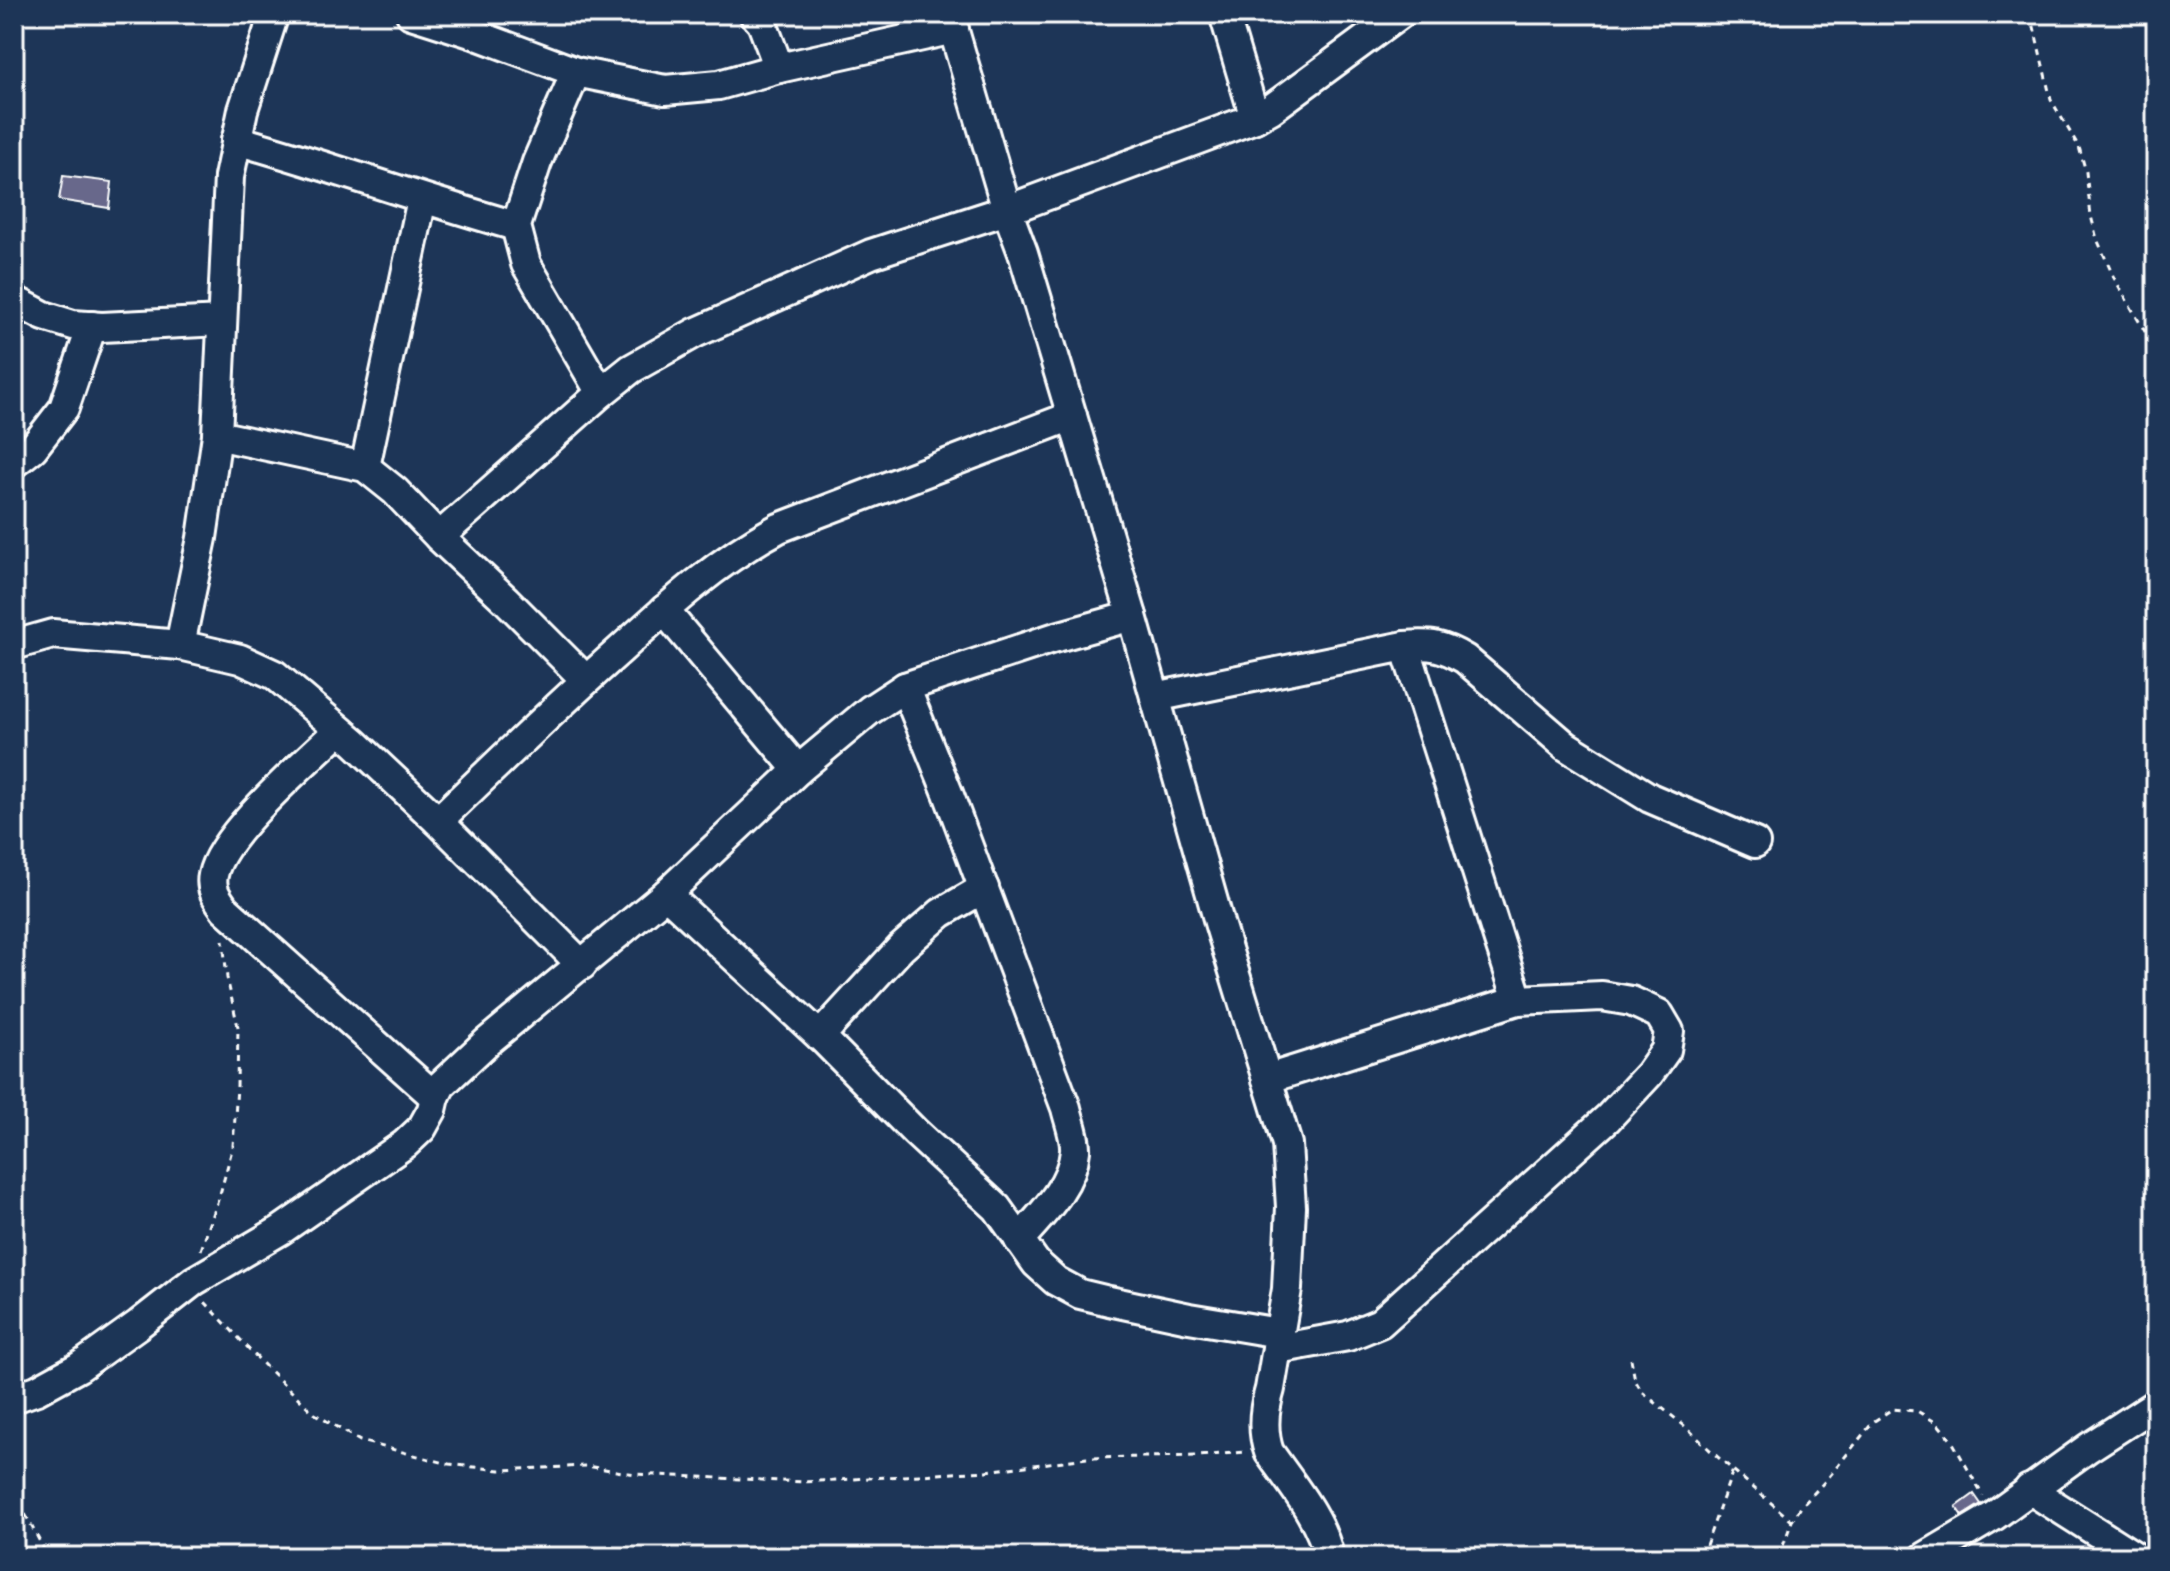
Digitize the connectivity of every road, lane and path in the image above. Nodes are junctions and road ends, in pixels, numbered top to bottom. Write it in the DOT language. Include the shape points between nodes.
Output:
graph roads {
  1 [pos="274,14"];
  2 [pos="411,14"];
  3 [pos="754,14"];
  4 [pos="1224,14"];
  5 [pos="1400,14"];
  6 [pos="2031,14"];
  7 [pos="951,22"];
  8 [pos="779,68"];
  9 [pos="576,72"];
  10 [pos="1255,118"];
  11 [pos="236,140"];
  12 [pos="422,199"];
  13 [pos="1007,210"];
  14 [pos="516,226"];
  15 [pos="14,300"];
  16 [pos="222,321"];
  17 [pos="92,326"];
  18 [pos="2156,368"];
  19 [pos="601,393"];
  20 [pos="1072,416"];
  21 [pos="217,435"];
  22 [pos="14,463"];
  23 [pos="365,467"];
  24 [pos="439,537"];
  25 [pos="664,610"];
  26 [pos="1132,616"];
  27 [pos="14,645"];
  28 [pos="180,645"];
  29 [pos="1405,646"];
  30 [pos="586,680"];
  31 [pos="905,687"];
  32 [pos="1155,697"];
  33 [pos="339,730"];
  34 [pos="798,770"];
  35 [pos="438,821"];
  36 [pos="1755,843"];
  37 [pos="984,888"];
  38 [pos="666,894"];
  39 [pos="225,909"];
  40 [pos="582,965"];
  41 [pos="2156,968"];
  42 [pos="2156,993"];
  43 [pos="1518,1000"];
  44 [pos="820,1036"];
  45 [pos="1267,1079"];
  46 [pos="435,1097"];
  47 [pos="1019,1240"];
  48 [pos="191,1283"];
  49 [pos="1278,1341"];
  50 [pos="1631,1359"];
  51 [pos="14,1398"];
  52 [pos="2156,1404"];
  53 [pos="1269,1452"];
  54 [pos="1733,1470"];
  55 [pos="2029,1489"];
  56 [pos="14,1493"];
  57 [pos="1994,1516"];
  58 [pos="1792,1521"];
  59 [pos="48,1557"];
  60 [pos="1329,1557"];
  61 [pos="1704,1557"];
  62 [pos="1779,1557"];
  63 [pos="1925,1557"];
  64 [pos="2136,1557"];
  1 -- 11 [label="street"];
  2 -- 9 [label="street"];
  3 -- 8 [label="street"];
  4 -- 10 [label="street"];
  5 -- 10 [label="street"];
  6 -- 18 [label="path" via="2051,100 2079,147 2097,239 2147,335"];
  7 -- 8 [label="street"];
  7 -- 13 [label="street"];
  8 -- 9 [label="street" via="719,85 665,90"];
  9 -- 14 [label="street"];
  10 -- 13 [label="street"];
  11 -- 12 [label="street"];
  11 -- 16 [label="street" via="229,177"];
  12 -- 14 [label="street"];
  12 -- 23 [label="street"];
  13 -- 19 [label="street" via="871,254 708,327 631,369"];
  13 -- 20 [label="street"];
  14 -- 19 [label="street" via="526,264"];
  15 -- 17 [label="street" via="44,316"];
  16 -- 17 [label="street"];
  16 -- 21 [label="street"];
  17 -- 22 [label="street" via="64,408"];
  19 -- 24 [label="street"];
  20 -- 25 [label="street" via="779,528 745,546"];
  20 -- 26 [label="street"];
  21 -- 23 [label="street"];
  21 -- 28 [label="street"];
  23 -- 24 [label="street"];
  24 -- 30 [label="street"];
  25 -- 30 [label="street"];
  25 -- 34 [label="street"];
  26 -- 31 [label="street"];
  26 -- 32 [label="street"];
  27 -- 28 [label="street" via="53,634"];
  28 -- 33 [label="street" via="240,659 275,675"];
  29 -- 32 [label="street"];
  29 -- 36 [label="street" via="1446,648 1566,746 1650,798"];
  29 -- 43 [label="street"];
  30 -- 35 [label="street"];
  31 -- 34 [label="street"];
  31 -- 37 [label="street"];
  32 -- 45 [label="street"];
  33 -- 35 [label="street"];
  33 -- 39 [label="street" via="248,819 217,860 213,892"];
  34 -- 38 [label="street"];
  35 -- 40 [label="street"];
  37 -- 44 [label="street" via="941,913 911,939"];
  37 -- 47 [label="street" via="1066,1108 1075,1148 1060,1190"];
  38 -- 40 [label="street"];
  38 -- 44 [label="street"];
  39 -- 46 [label="street"];
  39 -- 48 [label="path" via="223,942 238,1027 233,1146"];
  40 -- 46 [label="street" via="487,1042"];
  41 -- 42 [label="path"];
  43 -- 45 [label="street"];
  43 -- 49 [label="street" via="1602,996 1631,1001 1659,1014 1669,1031 1666,1050 1608,1118 1380,1323 1348,1336"];
  44 -- 47 [label="street" via="997,1208"];
  45 -- 49 [label="street" via="1287,1144 1291,1207"];
  46 -- 48 [label="street" via="422,1128 405,1144 281,1230"];
  47 -- 49 [label="street" via="1056,1281 1080,1294"];
  48 -- 51 [label="street" via="79,1367"];
  48 -- 53 [label="path" via="315,1414 360,1441 449,1464 500,1470 586,1466 635,1474 803,1482 987,1471 1087,1458"];
  49 -- 53 [label="street" via="1266,1403"];
  50 -- 54 [label="path" via="1642,1392"];
  52 -- 55 [label="street"];
  53 -- 60 [label="street" via="1316,1522"];
  54 -- 58 [label="path"];
  54 -- 61 [label="path"];
  55 -- 57 [label="street"];
  55 -- 64 [label="street"];
  56 -- 59 [label="path"];
  57 -- 58 [label="path" via="1937,1423 1917,1411 1892,1409 1873,1422"];
  57 -- 63 [label="street"];
  58 -- 62 [label="path"];
}
